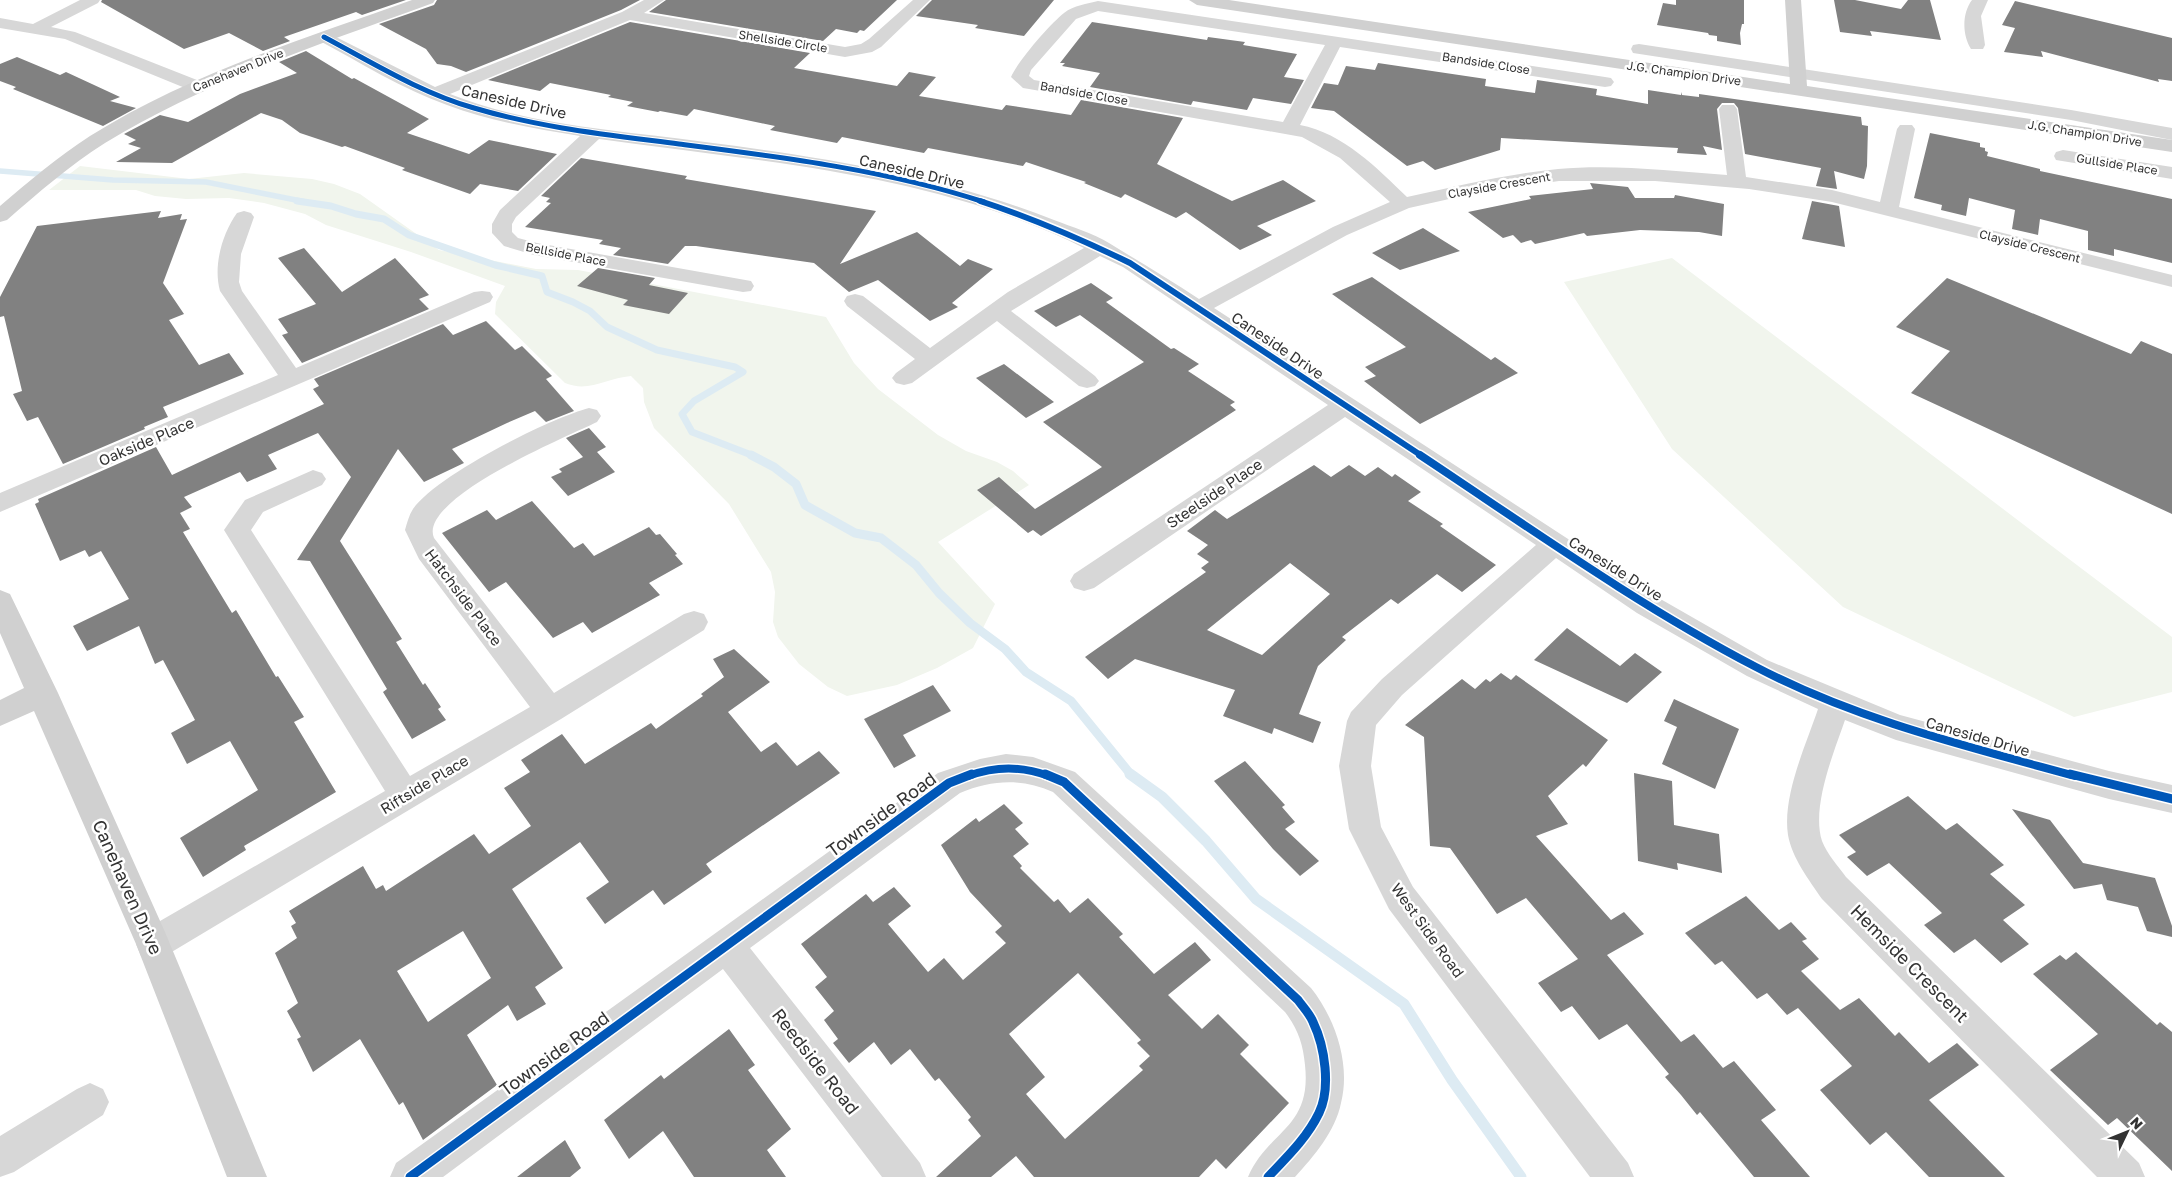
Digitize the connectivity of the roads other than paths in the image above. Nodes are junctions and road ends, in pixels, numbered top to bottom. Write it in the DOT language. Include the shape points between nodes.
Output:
graph roads {
  1 [pos="92,0"];
  2 [pos="427,0"];
  3 [pos="656,0"];
  4 [pos="922,0"];
  5 [pos="1196,0"];
  6 [pos="1794,0"];
  7 [pos="1980,0"];
  8 [pos="628,15"];
  9 [pos="0,24"];
  10 [pos="35,29"];
  11 [pos="324,37"];
  12 [pos="1336,40"];
  13 [pos="1977,45"];
  14 [pos="1639,49"];
  15 [pos="1605,82"];
  16 [pos="1799,82"];
  17 [pos="196,86"];
  18 [pos="434,94"];
  19 [pos="1728,109"];
  20 [pos="1289,128"];
  21 [pos="1906,128"];
  22 [pos="595,133"];
  23 [pos="2172,134"];
  24 [pos="2172,146"];
  25 [pos="2063,156"];
  26 [pos="2172,173"];
  27 [pos="1737,182"];
  28 [pos="1403,204"];
  29 [pos="1888,210"];
  30 [pos="0,216"];
  31 [pos="244,218"];
  32 [pos="1101,247"];
  33 [pos="2172,281"];
  34 [pos="743,286"];
  35 [pos="482,297"];
  36 [pos="854,301"];
  37 [pos="1198,308"];
  38 [pos="997,311"];
  39 [pos="930,360"];
  40 [pos="292,378"];
  41 [pos="904,378"];
  42 [pos="1087,380"];
  43 [pos="1344,406"];
  44 [pos="589,416"];
  45 [pos="313,479"];
  46 [pos="0,504"];
  47 [pos="1554,545"];
  48 [pos="1084,581"];
  49 [pos="0,601"];
  50 [pos="694,622"];
  51 [pos="43,693"];
  52 [pos="1835,703"];
  53 [pos="550,710"];
  54 [pos="0,714"];
  55 [pos="405,796"];
  56 [pos="2172,799"];
  57 [pos="153,944"];
  58 [pos="726,945"];
  59 [pos="90,1102"];
  60 [pos="0,1158"];
  61 [pos="247,1177"];
  62 [pos="410,1177"];
  63 [pos="906,1177"];
  64 [pos="1268,1177"];
  65 [pos="1614,1177"];
  66 [pos="2125,1177"];
  1 -- 10 [label="street"];
  2 -- 11 [label="street, Canehaven Drive"];
  3 -- 8 [label="street"];
  4 -- 8 [label="street, Shellside Circle" via="875,43 845,52"];
  5 -- 16 [label="street, J.G. Champion Drive"];
  6 -- 16 [label="street"];
  7 -- 13 [label="street" via="1972,18"];
  8 -- 18 [label="street"];
  9 -- 10 [label="street"];
  10 -- 17 [label="street" via="69,35"];
  11 -- 17 [label="street, Canehaven Drive"];
  11 -- 18 [label="street, Caneside Drive"];
  12 -- 15 [label="street, Bandside Close"];
  12 -- 20 [label="street"];
  12 -- 20 [label="street, Bandside Close" via="1098,6 1070,16 1023,69 1020,77 1029,84"];
  14 -- 16 [label="street, J.G. Champion Drive"];
  16 -- 23 [label="street, J.G. Champion Drive" via="2071,115"];
  16 -- 24 [label="street, J.G. Champion Drive"];
  17 -- 30 [label="street, Canehaven Drive" via="126,122 61,163"];
  18 -- 22 [label="street, Caneside Drive" via="509,117"];
  19 -- 27 [label="street"];
  20 -- 28 [label="street, Bandside Close" via="1324,139 1352,156"];
  21 -- 29 [label="street"];
  22 -- 32 [label="street, Caneside Drive" via="850,170 932,188 1021,213"];
  22 -- 34 [label="street, Bellside Place" via="507,214 502,233 511,242 534,249"];
  25 -- 26 [label="street, Gullside Place"];
  27 -- 28 [label="street, Clayside Crescent" via="1655,174 1559,175 1476,187"];
  27 -- 29 [label="street, Clayside Crescent" via="1832,196"];
  28 -- 37 [label="street, Clayside Crescent" via="1340,231"];
  29 -- 33 [label="street, Clayside Crescent"];
  31 -- 40 [label="street" via="226,270 227,280 231,291"];
  32 -- 37 [label="street, Caneside Drive"];
  32 -- 38 [label="street"];
  35 -- 40 [label="street, Oakside Place"];
  36 -- 39 [label="street"];
  37 -- 43 [label="street, Caneside Drive"];
  38 -- 39 [label="street"];
  38 -- 42 [label="street"];
  39 -- 41 [label="street"];
  40 -- 46 [label="street, Oakside Place"];
  43 -- 47 [label="street, Caneside Drive"];
  43 -- 48 [label="street, Steelside Place"];
  44 -- 53 [label="street, Hatchside Place" via="459,480 433,500 422,515 418,530 428,552"];
  45 -- 55 [label="street" via="254,506 237,530"];
  47 -- 52 [label="street, Caneside Drive" via="1647,605 1757,668"];
  47 -- 65 [label="street, West Side Road" via="1392,686 1362,721 1355,766 1365,829 1401,898"];
  49 -- 51 [label="street, Canehaven Drive"];
  50 -- 53 [label="street, Riftside Place"];
  51 -- 54 [label="street"];
  51 -- 57 [label="street, Canehaven Drive"];
  52 -- 56 [label="street, Caneside Drive" via="1896,727 1980,751 2109,786"];
  52 -- 66 [label="street, Hemside Crescent" via="1805,802 1804,835 1816,862 1834,888"];
  53 -- 55 [label="street, Riftside Place"];
  55 -- 57 [label="street, Riftside Place"];
  57 -- 61 [label="street, Canehaven Drive"];
  58 -- 62 [label="street, Townside Road"];
  58 -- 63 [label="street, Reedside Road"];
  58 -- 64 [label="street, Townside Road" via="949,782 1003,766 1041,771 1064,782 1089,804 1298,1000 1314,1024 1324,1057 1320,1112 1300,1143"];
  59 -- 60 [label="street"];
}
